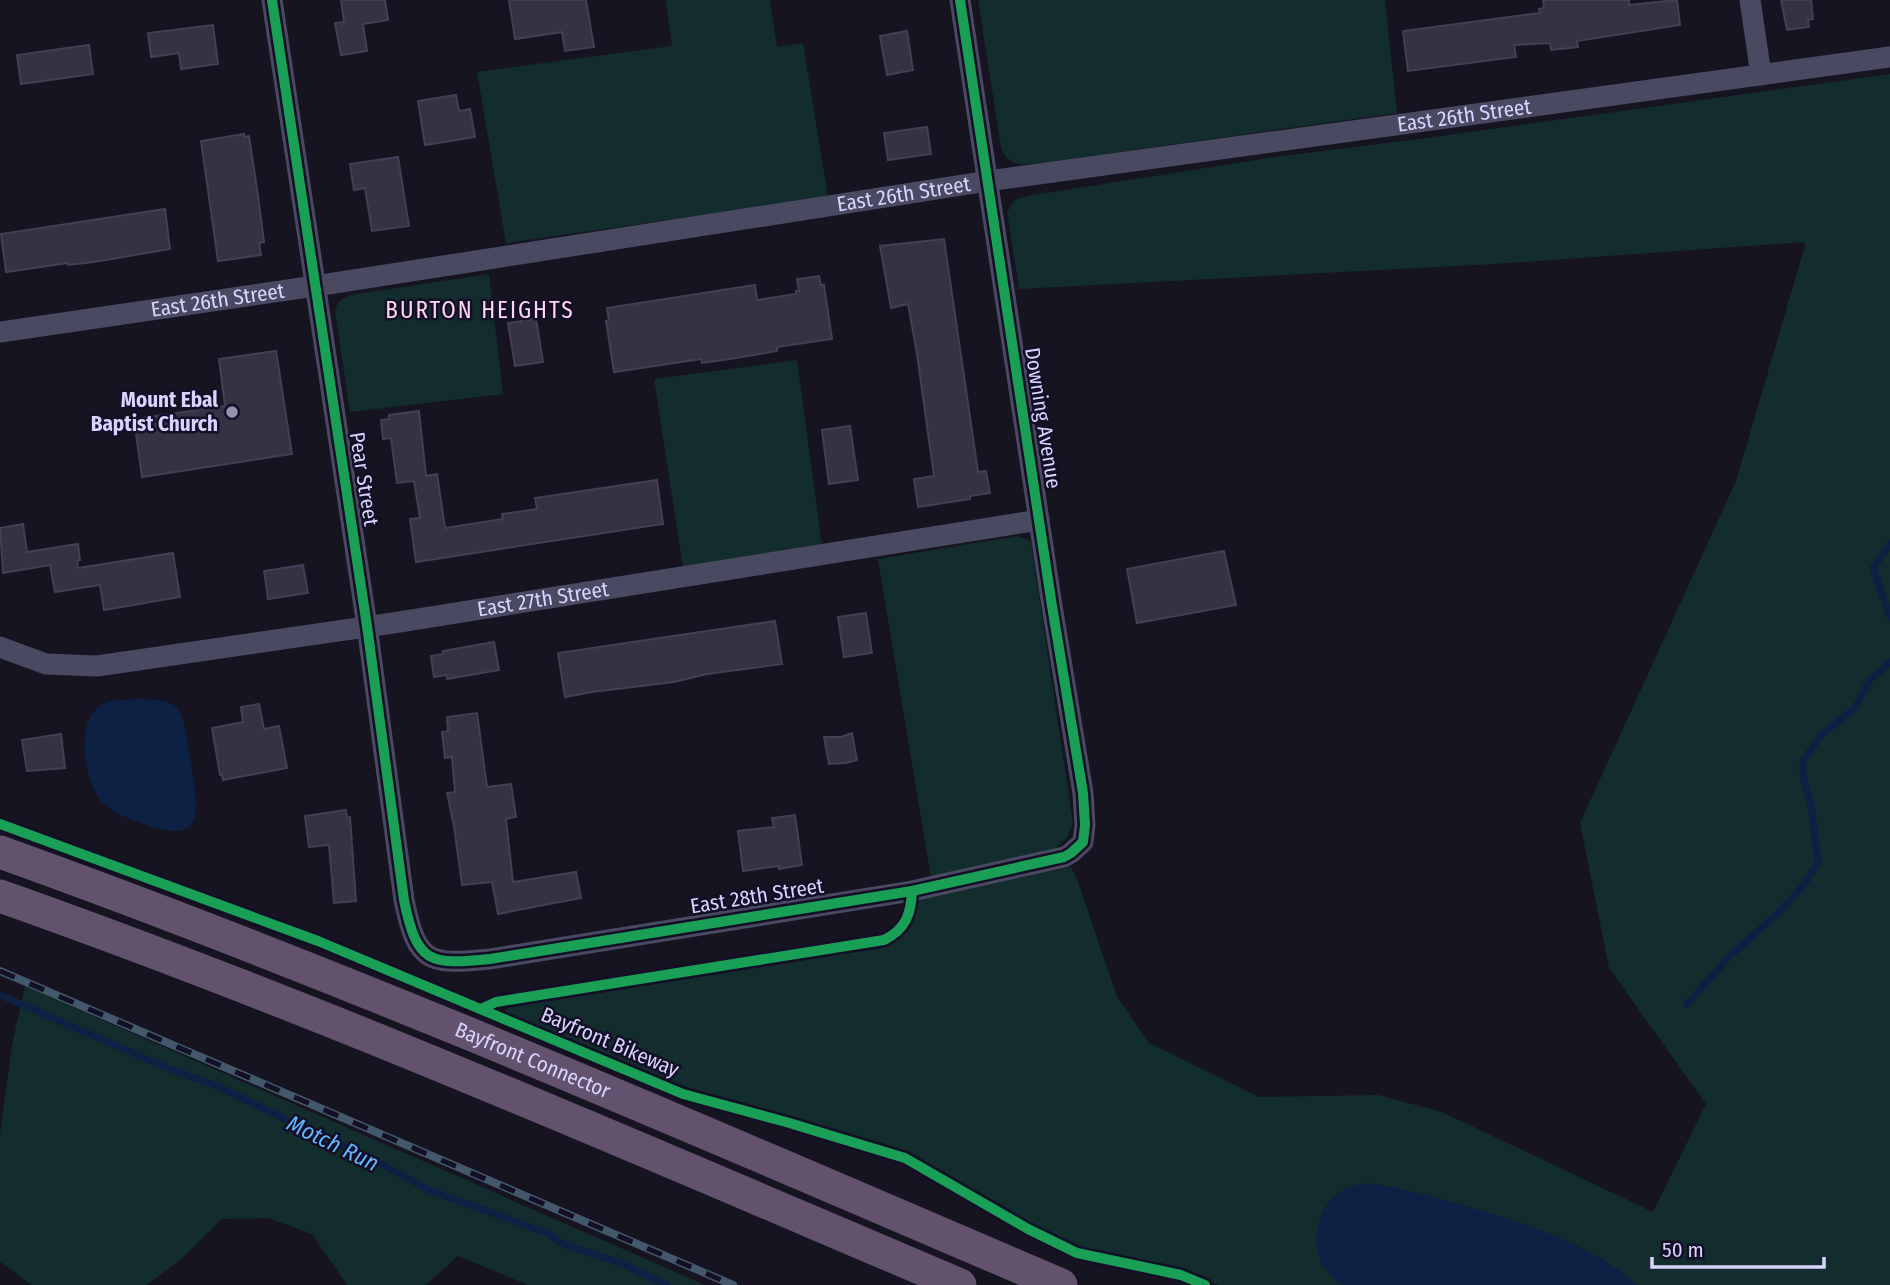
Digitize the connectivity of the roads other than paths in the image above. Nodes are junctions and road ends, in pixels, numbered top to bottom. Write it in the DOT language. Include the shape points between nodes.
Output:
graph roads {
  1 [pos="272,0"];
  2 [pos="960,0"];
  3 [pos="1750,0"];
  4 [pos="1890,57"];
  5 [pos="1761,75"];
  6 [pos="988,181"];
  7 [pos="316,286"];
  8 [pos="0,332"];
  9 [pos="1039,520"];
  10 [pos="367,626"];
  11 [pos="0,647"];
  12 [pos="1083,842"];
  13 [pos="0,852"];
  14 [pos="0,896"];
  15 [pos="430,958"];
  16 [pos="960,1285"];
  17 [pos="1060,1285"];
  1 -- 7 [label="street, Pear Street"];
  2 -- 6 [label="street, Downing Avenue"];
  3 -- 5 [label="street"];
  4 -- 5 [label="street, East 26th Street"];
  5 -- 6 [label="street, East 26th Street"];
  6 -- 7 [label="street, East 26th Street"];
  6 -- 9 [label="street, Downing Avenue"];
  7 -- 8 [label="street, East 26th Street"];
  7 -- 10 [label="street, Pear Street"];
  9 -- 10 [label="street, East 27th Street"];
  9 -- 12 [label="street, Downing Avenue" via="1083,793"];
  10 -- 11 [label="street, East 27th Street" via="97,666 46,664"];
  10 -- 15 [label="street, Pear Street" via="404,900 417,945"];
  12 -- 15 [label="street, East 28th Street" via="1063,857 912,891 491,959 458,962"];
  13 -- 17 [label="highway, Bayfront Connector" via="376,996"];
  14 -- 16 [label="highway, Bayfront Connector" via="365,1034"];
}
